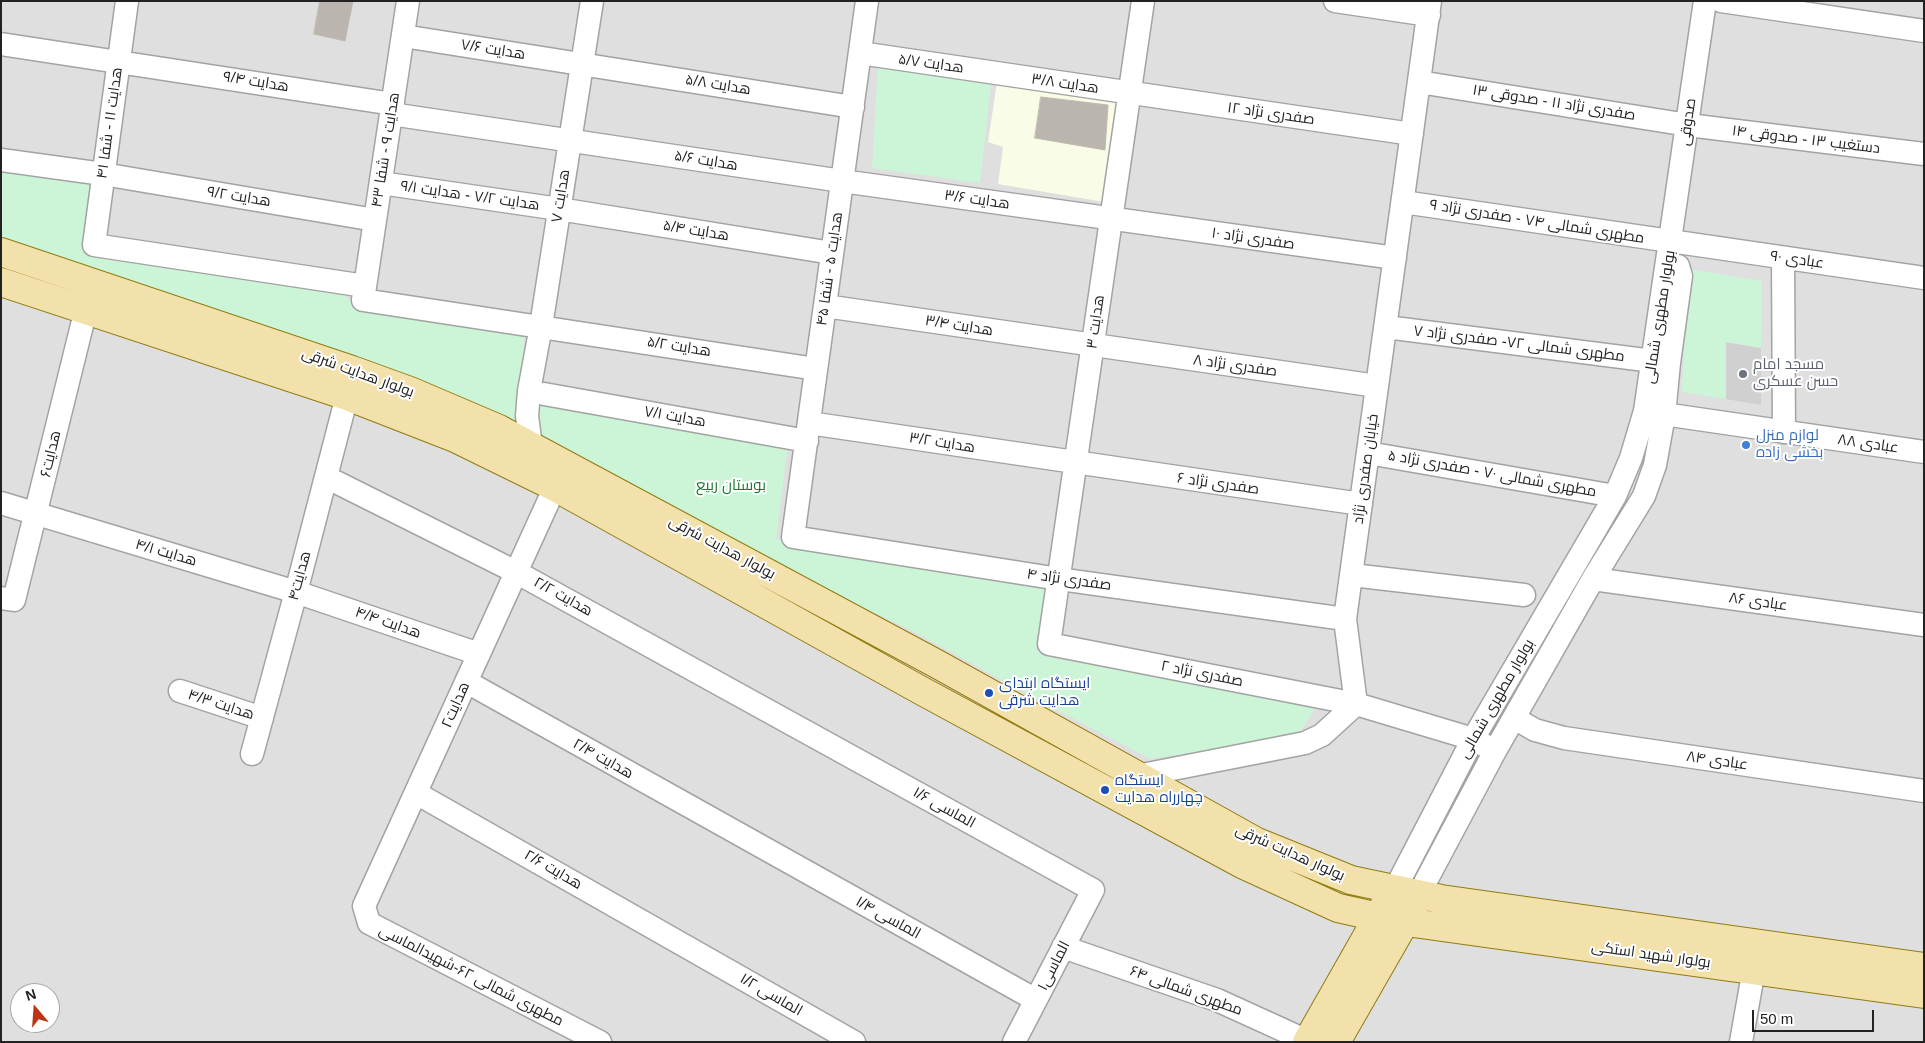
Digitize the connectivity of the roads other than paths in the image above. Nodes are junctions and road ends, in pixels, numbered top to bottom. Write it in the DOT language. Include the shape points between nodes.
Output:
graph roads {
  1 [pos="127,1"];
  2 [pos="408,1"];
  3 [pos="592,1"];
  4 [pos="867,1"];
  5 [pos="1143,1"];
  6 [pos="1335,1"];
  7 [pos="1705,1"];
  8 [pos="1722,1"];
  9 [pos="1430,8"];
  10 [pos="1924,31"];
  11 [pos="403,36"];
  12 [pos="1,44"];
  13 [pos="860,53"];
  14 [pos="118,61"];
  15 [pos="582,64"];
  16 [pos="1001,74"];
  17 [pos="1419,82"];
  18 [pos="1130,93"];
  19 [pos="853,107"];
  20 [pos="392,109"];
  21 [pos="1688,125"];
  22 [pos="1412,134"];
  23 [pos="570,140"];
  24 [pos="1924,154"];
  25 [pos="1,160"];
  26 [pos="103,174"];
  27 [pos="842,181"];
  28 [pos="381,183"];
  29 [pos="1403,202"];
  30 [pos="559,209"];
  31 [pos="375,220"];
  32 [pos="1111,220"];
  33 [pos="1671,242"];
  34 [pos="94,245"];
  35 [pos="1,252"];
  36 [pos="832,253"];
  37 [pos="1395,258"];
  38 [pos="1783,258"];
  39 [pos="1924,278"];
  40 [pos="1,282"];
  41 [pos="364,293"];
  42 [pos="825,306"];
  43 [pos="86,309"];
  44 [pos="541,326"];
  45 [pos="1386,327"];
  46 [pos="252,336"];
  47 [pos="1093,346"];
  48 [pos="243,361"];
  49 [pos="1653,361"];
  50 [pos="816,369"];
  51 [pos="1377,386"];
  52 [pos="536,392"];
  53 [pos="347,396"];
  54 [pos="1655,413"];
  55 [pos="499,428"];
  56 [pos="808,432"];
  57 [pos="1784,432"];
  58 [pos="531,446"];
  59 [pos="1924,452"];
  60 [pos="1368,453"];
  61 [pos="1076,463"];
  62 [pos="326,477"];
  63 [pos="555,487"];
  64 [pos="1616,496"];
  65 [pos="1,504"];
  66 [pos="1361,504"];
  67 [pos="36,515"];
  68 [pos="793,537"];
  69 [pos="516,572"];
  70 [pos="1352,575"];
  71 [pos="1059,579"];
  72 [pos="1593,579"];
  73 [pos="296,592"];
  74 [pos="1524,595"];
  75 [pos="8,599"];
  76 [pos="1345,619"];
  77 [pos="1924,625"];
  78 [pos="1049,644"];
  79 [pos="479,654"];
  80 [pos="466,682"];
  81 [pos="180,691"];
  82 [pos="1356,704"];
  83 [pos="262,718"];
  84 [pos="1514,718"];
  85 [pos="795,725"];
  86 [pos="1474,739"];
  87 [pos="1495,751"];
  88 [pos="252,754"];
  89 [pos="1137,776"];
  90 [pos="1924,791"];
  91 [pos="416,793"];
  92 [pos="740,836"];
  93 [pos="1093,890"];
  94 [pos="1407,891"];
  95 [pos="1378,917"];
  96 [pos="1406,922"];
  97 [pos="369,923"];
  98 [pos="1064,947"];
  99 [pos="689,948"];
  100 [pos="1924,967"];
  101 [pos="1754,969"];
  102 [pos="1924,994"];
  103 [pos="1036,1000"];
  104 [pos="1307,1041"];
  105 [pos="600,1042"];
  106 [pos="854,1042"];
  107 [pos="1014,1042"];
  108 [pos="1336,1042"];
  109 [pos="1741,1042"];
  1 -- 14 [label="street, هدایت ۱۱ - شفا ۴۱"];
  2 -- 11 [label="street, هدایت ۹ - شفا ۴۳"];
  3 -- 15 [label="street, هدایت ۷"];
  4 -- 13 [label="street, هدایت ۵ - شفا ۴۵"];
  5 -- 18 [label="street, هدایت ۳"];
  6 -- 9 [label="street"];
  7 -- 21 [label="street, صدوقی"];
  8 -- 10 [label="street"];
  9 -- 17 [label="street, خیابان صفدری نژاد"];
  11 -- 15 [label="street, هدایت ۷/۶"];
  11 -- 20 [label="street, هدایت ۹ - شفا ۴۳"];
  12 -- 14 [label="street, هدایت ۹/۴"];
  13 -- 16 [label="street, هدایت ۵/۷"];
  13 -- 19 [label="street, هدایت ۵ - شفا ۴۵"];
  14 -- 20 [label="street, هدایت ۹/۴"];
  14 -- 26 [label="street, هدایت ۱۱ - شفا ۴۱"];
  15 -- 19 [label="street, هدایت ۵/۸"];
  15 -- 23 [label="street, هدایت ۷"];
  16 -- 18 [label="street, هدایت ۳/۸"];
  17 -- 21 [label="street, صفدری نژاد ۱۱ - صدوقی ۱۳"];
  17 -- 22 [label="street, خیابان صفدری نژاد"];
  18 -- 22 [label="street, صفدری نژاد ۱۲"];
  18 -- 32 [label="street, هدایت ۳"];
  19 -- 27 [label="street, هدایت ۵ - شفا ۴۵"];
  20 -- 23 [label="street, هدایت ۹/۴"];
  20 -- 28 [label="street, هدایت ۹ - شفا ۴۳"];
  21 -- 24 [label="street, دستغیب ۱۳ - صدوقی ۱۴"];
  21 -- 33 [label="street, صدوقی"];
  22 -- 29 [label="street, خیابان صفدری نژاد"];
  23 -- 27 [label="street, هدایت ۵/۶"];
  23 -- 30 [label="street, هدایت ۷"];
  25 -- 26 [label="street, هدایت ۹/۲"];
  26 -- 31 [label="street, هدایت ۹/۲"];
  26 -- 34 [label="street, هدایت ۱۱ - شفا ۴۱"];
  27 -- 32 [label="street, هدایت ۳/۶"];
  27 -- 36 [label="street, هدایت ۵ - شفا ۴۵"];
  28 -- 30 [label="street, هدایت ۷/۲ - هدایت ۹/۱"];
  28 -- 31 [label="street, هدایت ۹ - شفا ۴۳"];
  29 -- 33 [label="street, مطهری شمالی ۷۴ - صفدری نژاد ۹"];
  29 -- 37 [label="street, خیابان صفدری نژاد"];
  30 -- 36 [label="street, هدایت ۵/۴"];
  30 -- 44 [label="street, هدایت ۷"];
  31 -- 41 [label="street, هدایت ۹ - شفا ۴۳"];
  32 -- 37 [label="street, صفدری نژاد ۱۰"];
  32 -- 47 [label="street, هدایت ۳"];
  33 -- 38 [label="street, عبادی ۹۰"];
  33 -- 49 [label="street, بولوار مطهری شمالی"];
  33 -- 54 [label="street, بولوار مطهری شمالی" via="1681,276 1669,364"];
  34 -- 41 [label="street, هدایت ۵/۲"];
  35 -- 46 [label="main road, بولوار هدایت شرقی"];
  36 -- 42 [label="street, هدایت ۵ - شفا ۴۵"];
  37 -- 45 [label="street, خیابان صفدری نژاد"];
  38 -- 39 [label="street, عبادی ۹۰"];
  38 -- 57 [label="street"];
  40 -- 43 [label="main road, بولوار هدایت شرقی"];
  41 -- 44 [label="street, هدایت ۵/۲"];
  42 -- 47 [label="street, هدایت ۳/۴"];
  42 -- 50 [label="street, هدایت ۵ - شفا ۴۵"];
  43 -- 48 [label="main road, بولوار هدایت شرقی"];
  43 -- 67 [label="street, هدایت۶"];
  44 -- 50 [label="street, هدایت ۵/۲"];
  44 -- 52 [label="street, هدایت ۷"];
  45 -- 49 [label="street, مطهری شمالی ۷۲- صفدری نژاد ۷"];
  45 -- 51 [label="street, خیابان صفدری نژاد"];
  46 -- 48 [label="main road"];
  46 -- 55 [label="main road, بولوار هدایت شرقی" via="410,392"];
  47 -- 51 [label="street, صفدری نژاد ۸"];
  47 -- 61 [label="street, هدایت ۳"];
  48 -- 53 [label="main road, بولوار هدایت شرقی"];
  49 -- 54 [label="street, بولوار مطهری شمالی"];
  50 -- 56 [label="street, هدایت ۵ - شفا ۴۵"];
  51 -- 60 [label="street, خیابان صفدری نژاد"];
  52 -- 55 [label="street, هدایت ۷"];
  52 -- 56 [label="street, هدایت ۷/۱"];
  52 -- 58 [label="street, هدایت ۷" via="527,416"];
  53 -- 62 [label="street, هدایت۴"];
  53 -- 63 [label="main road, بولوار هدایت شرقی" via="455,438"];
  54 -- 57 [label="street, عبادی ۸۸"];
  54 -- 64 [label="street, بولوار مطهری شمالی" via="1631,458"];
  54 -- 72 [label="street, بولوار مطهری شمالی" via="1655,465 1644,496"];
  55 -- 58 [label="main road, بولوار هدایت شرقی"];
  56 -- 61 [label="street, هدایت ۳/۲"];
  56 -- 68 [label="street, هدایت ۵ - شفا ۴۵"];
  57 -- 59 [label="street, عبادی ۸۸"];
  58 -- 89 [label="main road, بولوار هدایت شرقی" via="937,664"];
  60 -- 64 [label="street, مطهری شمالی ۷۰ - صفدری نژاد ۵"];
  60 -- 66 [label="street, خیابان صفدری نژاد"];
  61 -- 66 [label="street, صفدری نژاد ۶"];
  61 -- 71 [label="street, هدایت ۳"];
  62 -- 69 [label="street, هدایت ۲/۲"];
  62 -- 73 [label="street, هدایت۴"];
  63 -- 69 [label="street, هدایت۲"];
  63 -- 95 [label="main road, بولوار هدایت شرقی" via="1242,864 1338,908"];
  64 -- 86 [label="street, بولوار مطهری شمالی"];
  65 -- 67 [label="street, هدایت ۴/۱"];
  66 -- 70 [label="street, خیابان صفدری نژاد"];
  67 -- 73 [label="street, هدایت ۴/۱"];
  67 -- 75 [label="street, هدایت۶"];
  68 -- 71 [label="street, صفدری نژاد ۴"];
  69 -- 79 [label="street, هدایت۲"];
  69 -- 85 [label="street, هدایت ۲/۲"];
  70 -- 74 [label="street"];
  70 -- 76 [label="street, خیابان صفدری نژاد"];
  71 -- 76 [label="street, صفدری نژاد ۴"];
  71 -- 78 [label="street, هدایت ۳"];
  72 -- 77 [label="street, عبادی ۸۶"];
  72 -- 84 [label="street, بولوار مطهری شمالی"];
  73 -- 79 [label="street, هدایت ۴/۴"];
  73 -- 83 [label="street, هدایت۴"];
  76 -- 82 [label="street, خیابان صفدری نژاد"];
  78 -- 82 [label="street, صفدری نژاد ۲"];
  79 -- 80 [label="street, هدایت۲"];
  80 -- 91 [label="street, هدایت۲"];
  80 -- 92 [label="street, هدایت ۲/۴"];
  81 -- 83 [label="street, هدایت ۴/۳"];
  82 -- 86 [label="street, صفدری نژاد ۲"];
  82 -- 89 [label="street" via="1322,735 1306,743"];
  83 -- 88 [label="street, هدایت۴"];
  84 -- 87 [label="street, بولوار مطهری شمالی"];
  84 -- 90 [label="street, عبادی ۸۴" via="1535,730 1564,738"];
  85 -- 93 [label="street, الماسی ۱/۶"];
  86 -- 87 [label="street, صفدری نژاد ۲"];
  86 -- 94 [label="street, بولوار مطهری شمالی"];
  87 -- 94 [label="street, بولوار مطهری شمالی"];
  89 -- 94 [label="main road, بولوار هدایت شرقی" via="1257,842 1351,880"];
  91 -- 97 [label="street, هدایت۲" via="364,906"];
  91 -- 99 [label="street, هدایت ۲/۶"];
  92 -- 103 [label="street, الماسی ۱/۴"];
  93 -- 98 [label="street, الماسی۱"];
  94 -- 95 [label="main road, بولوار مطهری شمالی"];
  94 -- 96 [label="main road, بولوار مطهری شمالی"];
  94 -- 100 [label="main road, بولوار شهید استکی" via="1441,899"];
  95 -- 96 [label="main road, بولوار شهید استکی"];
  95 -- 104 [label="main road, بولوار مطهری شمالی"];
  96 -- 101 [label="main road, بولوار شهید استکی"];
  96 -- 108 [label="main road, بولوار مطهری شمالی"];
  97 -- 105 [label="street, مطهری شمالی ۶۲-شهیدالماسی"];
  98 -- 103 [label="street, الماسی۱"];
  98 -- 104 [label="street, مطهری شمالی ۶۴" via="1217,1000"];
  99 -- 106 [label="street, الماسی ۱/۲"];
  101 -- 102 [label="main road, بولوار شهید استکی"];
  101 -- 109 [label="street"];
  103 -- 107 [label="street, الماسی۱"];
}
